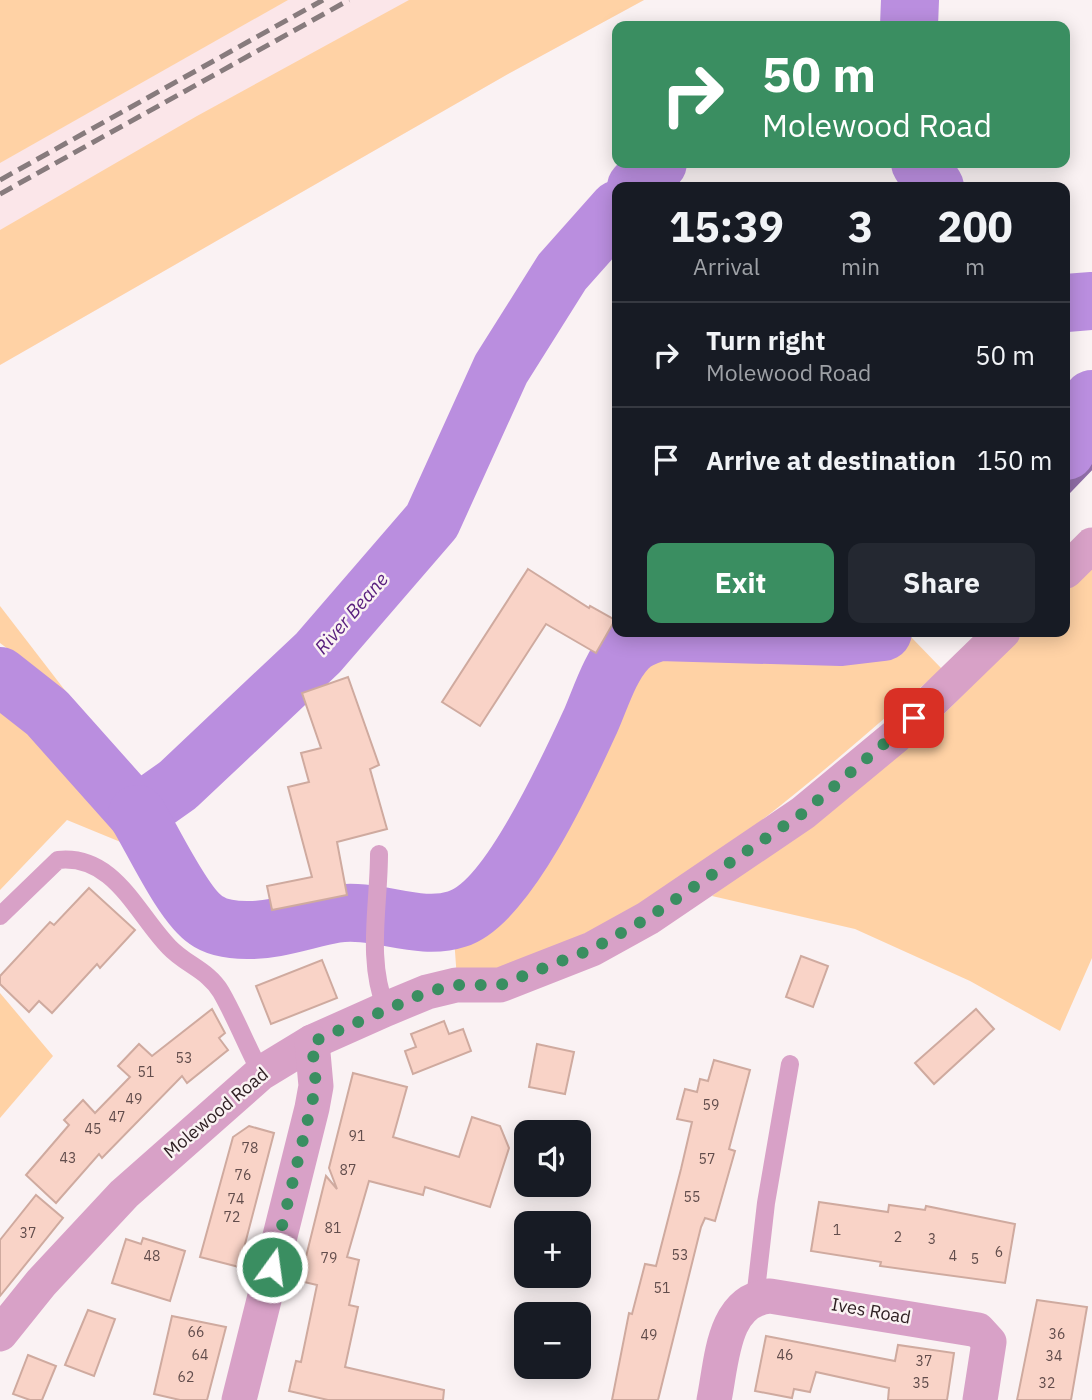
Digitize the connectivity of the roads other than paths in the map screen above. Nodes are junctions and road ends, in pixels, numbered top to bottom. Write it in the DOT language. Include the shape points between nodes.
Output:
graph roads {
  1 [pos="1092,545"];
  2 [pos="1070,567"];
  3 [pos="998,637"];
  4 [pos="379,854"];
  5 [pos="0,916"];
  6 [pos="386,1009"];
  7 [pos="312,1042"];
  8 [pos="790,1064"];
  9 [pos="261,1073"];
  10 [pos="755,1298"];
  11 [pos="0,1334"];
  12 [pos="239,1400"];
  13 [pos="713,1400"];
  14 [pos="981,1400"];
  1 -- 2 [label="street"];
  3 -- 6 [label="street, Molewood Road" via="896,736 803,813 648,918 592,949 500,985 456,985"];
  4 -- 6 [label="lane" via="374,947 376,983"];
  5 -- 9 [label="lane" via="58,860 83,859 98,867 120,885 171,949 209,975"];
  6 -- 7 [label="street, Molewood Road"];
  7 -- 9 [label="street, Molewood Road"];
  7 -- 12 [label="street" via="316,1086 312,1108"];
  8 -- 10 [label="lane"];
  9 -- 11 [label="street, Molewood Road" via="124,1194"];
  10 -- 13 [label="street" via="741,1307 732,1322"];
  10 -- 14 [label="street, Ives Road" via="793,1298 978,1330 986,1336 989,1350"];
}
